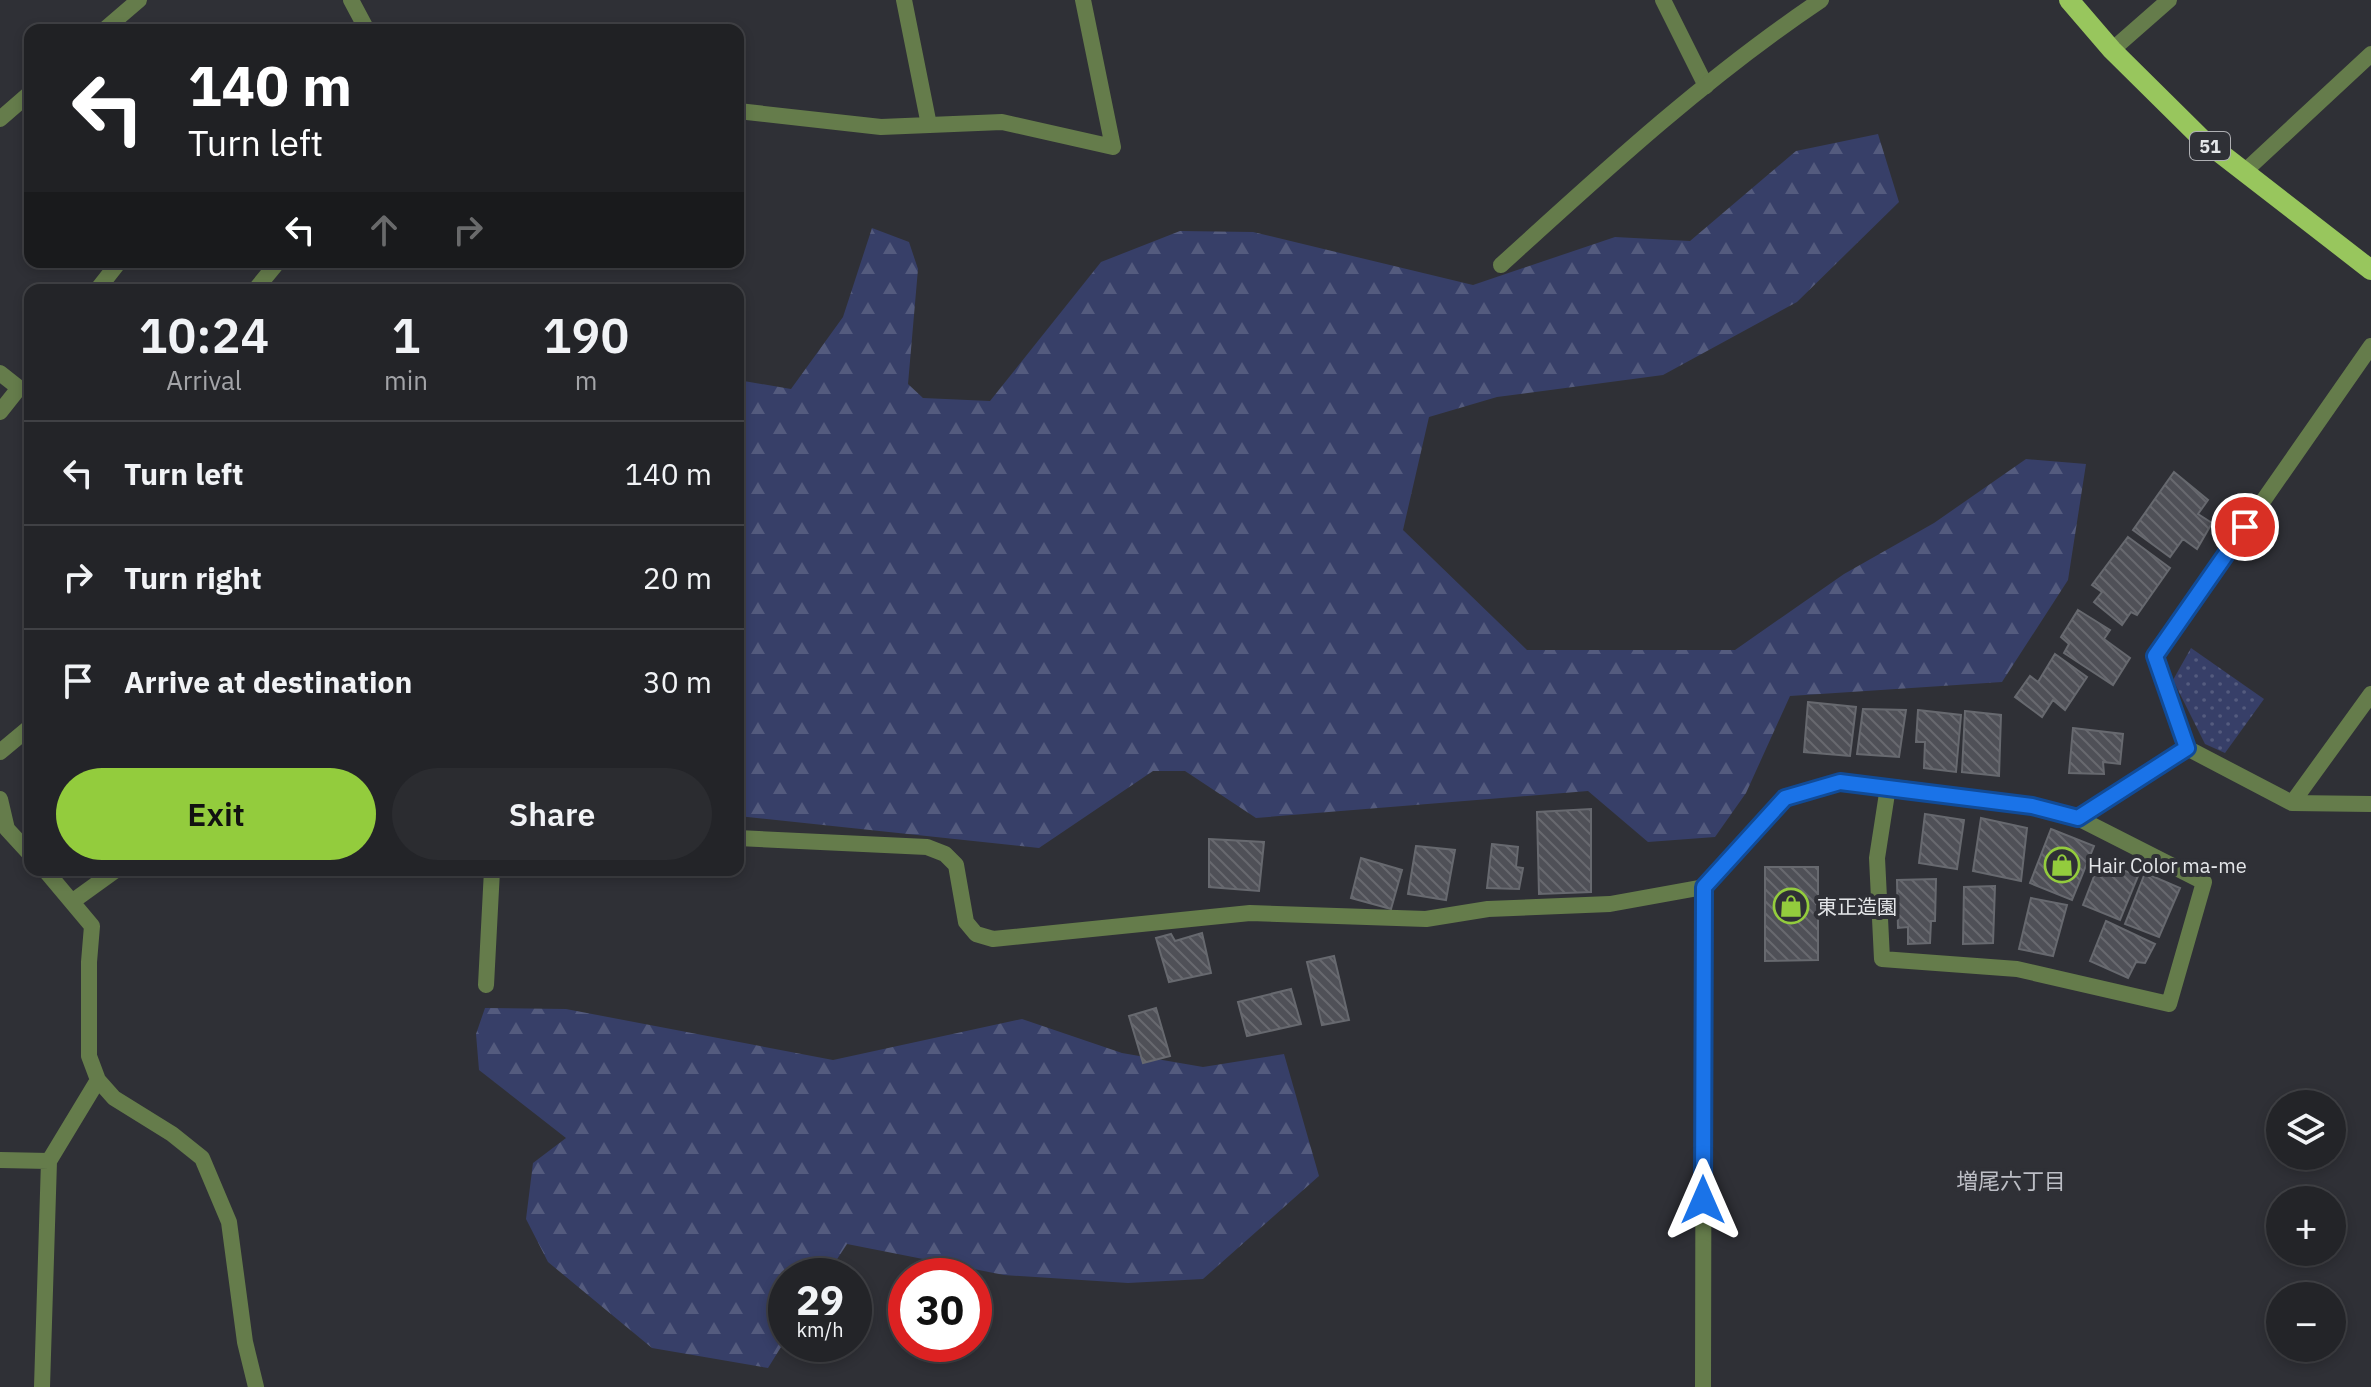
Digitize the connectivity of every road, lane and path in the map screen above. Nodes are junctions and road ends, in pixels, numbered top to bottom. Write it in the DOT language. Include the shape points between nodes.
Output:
graph roads {
  1 [pos="139,0"];
  2 [pos="351,0"];
  3 [pos="904,0"];
  4 [pos="1083,0"];
  5 [pos="1663,0"];
  6 [pos="1821,0"];
  7 [pos="2069,0"];
  8 [pos="2169,0"];
  9 [pos="111,24"];
  10 [pos="364,24"];
  11 [pos="2112,50"];
  12 [pos="2371,54"];
  13 [pos="1706,86"];
  14 [pos="24,98"];
  15 [pos="744,112"];
  16 [pos="0,119"];
  17 [pos="929,125"];
  18 [pos="2244,172"];
  19 [pos="1501,265"];
  20 [pos="114,268"];
  21 [pos="273,268"];
  22 [pos="2371,270"];
  23 [pos="102,284"];
  24 [pos="260,284"];
  25 [pos="2371,346"];
  26 [pos="0,373"];
  27 [pos="24,382"];
  28 [pos="19,388"];
  29 [pos="0,412"];
  30 [pos="2371,694"];
  31 [pos="24,732"];
  32 [pos="2187,748"];
  33 [pos="0,752"];
  34 [pos="1888,787"];
  35 [pos="0,799"];
  36 [pos="2292,803"];
  37 [pos="2371,804"];
  38 [pos="2078,818"];
  39 [pos="744,838"];
  40 [pos="24,847"];
  41 [pos="50,876"];
  42 [pos="108,876"];
  43 [pos="492,876"];
  44 [pos="1704,887"];
  45 [pos="73,901"];
  46 [pos="486,985"];
  47 [pos="98,1080"];
  48 [pos="0,1160"];
  49 [pos="49,1161"];
  50 [pos="42,1387"];
  51 [pos="256,1387"];
  52 [pos="1703,1387"];
  1 -- 9 [label="street"];
  2 -- 10 [label="street"];
  3 -- 17 [label="street"];
  4 -- 17 [label="street" via="1113,147 1002,122"];
  5 -- 13 [label="street"];
  6 -- 13 [label="street"];
  7 -- 11 [label="main road, 51"];
  8 -- 11 [label="street"];
  11 -- 18 [label="main road, 51" via="2202,139"];
  12 -- 18 [label="street"];
  13 -- 19 [label="street"];
  14 -- 16 [label="street"];
  15 -- 17 [label="street" via="881,127"];
  18 -- 22 [label="main road, 51"];
  20 -- 23 [label="street"];
  21 -- 24 [label="street"];
  25 -- 32 [label="street" via="2155,656"];
  26 -- 28 [label="street"];
  27 -- 28 [label="street"];
  28 -- 29 [label="street"];
  30 -- 36 [label="street"];
  31 -- 33 [label="street"];
  32 -- 36 [label="street"];
  32 -- 38 [label="street"];
  34 -- 38 [label="street" via="2032,806"];
  34 -- 38 [label="street" via="1877,858 1882,959 2017,969 2169,1004 2204,882"];
  34 -- 44 [label="street" via="1840,782 1785,798"];
  35 -- 40 [label="street" via="7,829"];
  36 -- 37 [label="street"];
  39 -- 44 [label="street" via="927,847 945,854 956,865 966,922 976,934 993,939 1250,913 1426,919 1488,909 1610,904"];
  41 -- 45 [label="street"];
  42 -- 45 [label="street"];
  43 -- 46 [label="street"];
  44 -- 52 [label="street"];
  45 -- 47 [label="street" via="92,926 89,1056"];
  47 -- 49 [label="street"];
  47 -- 51 [label="street" via="114,1098 202,1158 229,1222"];
  48 -- 49 [label="street"];
  49 -- 50 [label="street"];
}
